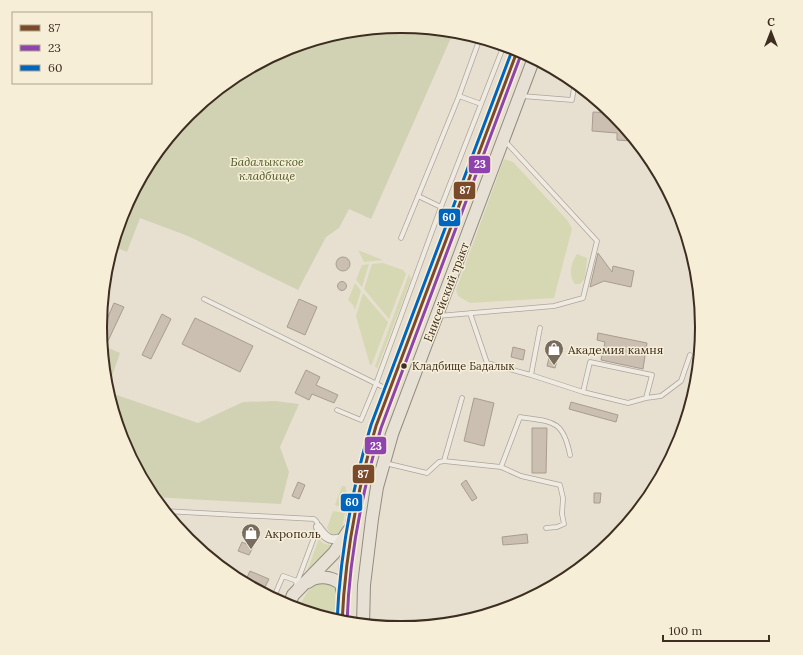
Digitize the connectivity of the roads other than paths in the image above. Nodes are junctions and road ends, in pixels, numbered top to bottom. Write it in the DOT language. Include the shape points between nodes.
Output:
graph roads {
  1 [pos="478,43"];
  2 [pos="502,51"];
  3 [pos="515,56"];
  4 [pos="532,63"];
  5 [pos="574,89"];
  6 [pos="459,96"];
  7 [pos="520,96"];
  8 [pos="481,104"];
  9 [pos="503,139"];
  10 [pos="418,196"];
  11 [pos="441,207"];
  12 [pos="401,238"];
  13 [pos="204,299"];
  14 [pos="470,313"];
  15 [pos="438,316"];
  16 [pos="540,328"];
  17 [pos="690,355"];
  18 [pos="531,375"];
  19 [pos="376,384"];
  20 [pos="389,390"];
  21 [pos="582,392"];
  22 [pos="406,397"];
  23 [pos="462,398"];
  24 [pos="646,398"];
  25 [pos="337,410"];
  26 [pos="570,455"];
  27 [pos="444,461"];
  28 [pos="383,463"];
  29 [pos="501,467"];
  30 [pos="171,510"];
  31 [pos="318,527"];
  32 [pos="546,528"];
  33 [pos="348,532"];
  34 [pos="297,580"];
  35 [pos="276,594"];
  36 [pos="293,595"];
  37 [pos="343,596"];
  38 [pos="290,600"];
  39 [pos="342,616"];
  40 [pos="363,619"];
  1 -- 6 [label="lane"];
  2 -- 8 [label="lane"];
  3 -- 20 [label="main road, Енисейский тракт"];
  4 -- 7 [label="main road, Енисейский тракт"];
  5 -- 7 [label="lane" via="572,100"];
  6 -- 8 [label="lane"];
  6 -- 10 [label="lane"];
  7 -- 9 [label="main road, Енисейский тракт"];
  8 -- 11 [label="lane"];
  9 -- 14 [label="lane" via="597,242 583,298 554,306"];
  9 -- 15 [label="main road, Енисейский тракт"];
  10 -- 11 [label="lane"];
  10 -- 12 [label="lane"];
  11 -- 19 [label="lane"];
  13 -- 19 [label="lane"];
  14 -- 15 [label="lane"];
  14 -- 18 [label="lane" via="487,363"];
  15 -- 22 [label="main road, Енисейский тракт"];
  16 -- 18 [label="lane"];
  17 -- 24 [label="lane" via="681,381 661,396"];
  18 -- 21 [label="lane"];
  19 -- 20 [label="lane"];
  19 -- 25 [label="lane" via="361,420"];
  20 -- 22 [label="main road"];
  20 -- 33 [label="main road, Енисейский тракт" via="365,461"];
  21 -- 24 [label="lane" via="628,403"];
  21 -- 24 [label="lane" via="590,362 652,375"];
  22 -- 28 [label="main road, Енисейский тракт"];
  23 -- 27 [label="lane"];
  26 -- 29 [label="lane" via="563,432 554,424 520,417"];
  27 -- 28 [label="lane" via="439,462 427,473"];
  27 -- 29 [label="lane"];
  28 -- 40 [label="main road, Енисейский тракт" via="376,487 364,585"];
  29 -- 32 [label="lane" via="521,476 560,485 564,524"];
  30 -- 31 [label="lane" via="312,518 316,520"];
  31 -- 33 [label="street" via="327,538 337,540"];
  31 -- 34 [label="lane"];
  33 -- 36 [label="main road" via="326,562"];
  33 -- 37 [label="main road, Енисейский тракт"];
  34 -- 35 [label="lane" via="283,576"];
  34 -- 36 [label="lane"];
  36 -- 37 [label="main road" via="313,578 321,577 330,578 341,584"];
  36 -- 38 [label="main road"];
  37 -- 39 [label="main road, Енисейский тракт"];
}
